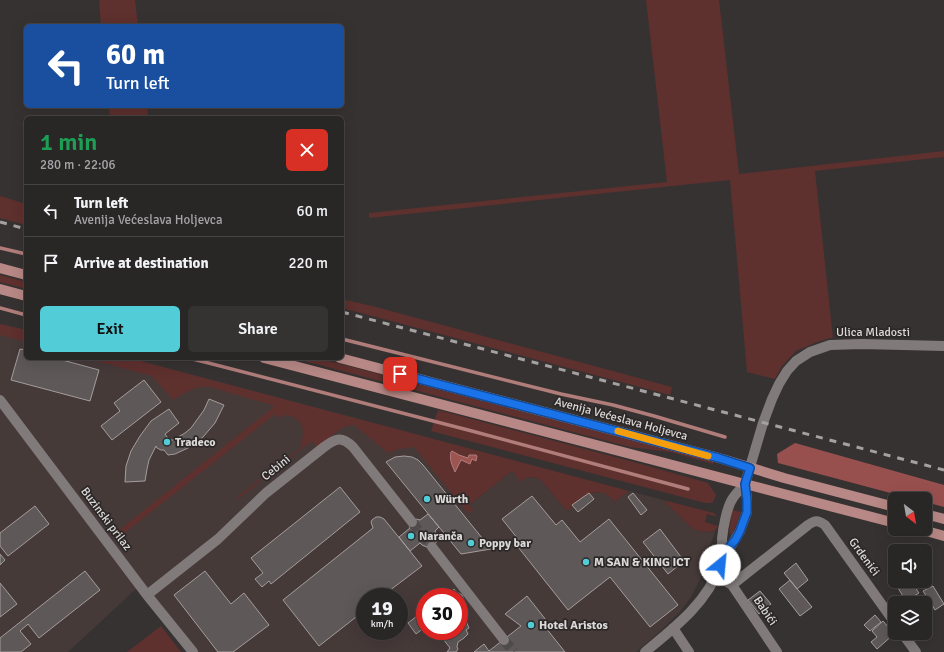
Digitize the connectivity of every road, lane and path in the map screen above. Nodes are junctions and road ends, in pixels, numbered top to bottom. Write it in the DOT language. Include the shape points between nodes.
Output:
graph roads {
  1 [pos="0,268"];
  2 [pos="24,274"];
  3 [pos="0,289"];
  4 [pos="24,295"];
  5 [pos="944,346"];
  6 [pos="344,359"];
  7 [pos="272,360"];
  8 [pos="0,400"];
  9 [pos="750,468"];
  10 [pos="745,484"];
  11 [pos="888,504"];
  12 [pos="932,516"];
  13 [pos="944,519"];
  14 [pos="888,520"];
  15 [pos="412,522"];
  16 [pos="932,533"];
  17 [pos="944,536"];
  18 [pos="432,547"];
  19 [pos="723,555"];
  20 [pos="716,576"];
  21 [pos="732,585"];
  22 [pos="147,595"];
  23 [pos="888,613"];
  24 [pos="673,628"];
  25 [pos="504,640"];
  26 [pos="907,640"];
  27 [pos="193,652"];
  28 [pos="645,652"];
  29 [pos="689,652"];
  30 [pos="777,652"];
  31 [pos="916,652"];
  1 -- 2 [label="main road"];
  3 -- 4 [label="main road"];
  5 -- 9 [label="street, Ulica Mladosti" via="840,344 821,347 802,356 787,371 772,399"];
  6 -- 9 [label="main road, Avenija Većeslava Holjevca"];
  7 -- 10 [label="main road"];
  8 -- 22 [label="street, Buzinski prilaz"];
  9 -- 10 [label="street, Ulica Mladosti"];
  9 -- 11 [label="main road, Avenija Većeslava Holjevca"];
  10 -- 14 [label="main road"];
  10 -- 19 [label="street" via="728,506 722,538"];
  10 -- 19 [label="street" via="747,512 740,531"];
  12 -- 13 [label="main road"];
  15 -- 22 [label="street, Cebini" via="348,441 337,440 324,447 266,493 218,539"];
  16 -- 17 [label="main road"];
  18 -- 25 [label="street"];
  19 -- 20 [label="street"];
  20 -- 21 [label="street"];
  20 -- 24 [label="street" via="710,588"];
  21 -- 23 [label="street, Grdenići" via="812,521 817,521 825,525"];
  21 -- 30 [label="street, Babići"];
  22 -- 27 [label="street, Buzinski prilaz"];
  24 -- 28 [label="street"];
  24 -- 29 [label="street"];
  26 -- 31 [label="street"];
}
